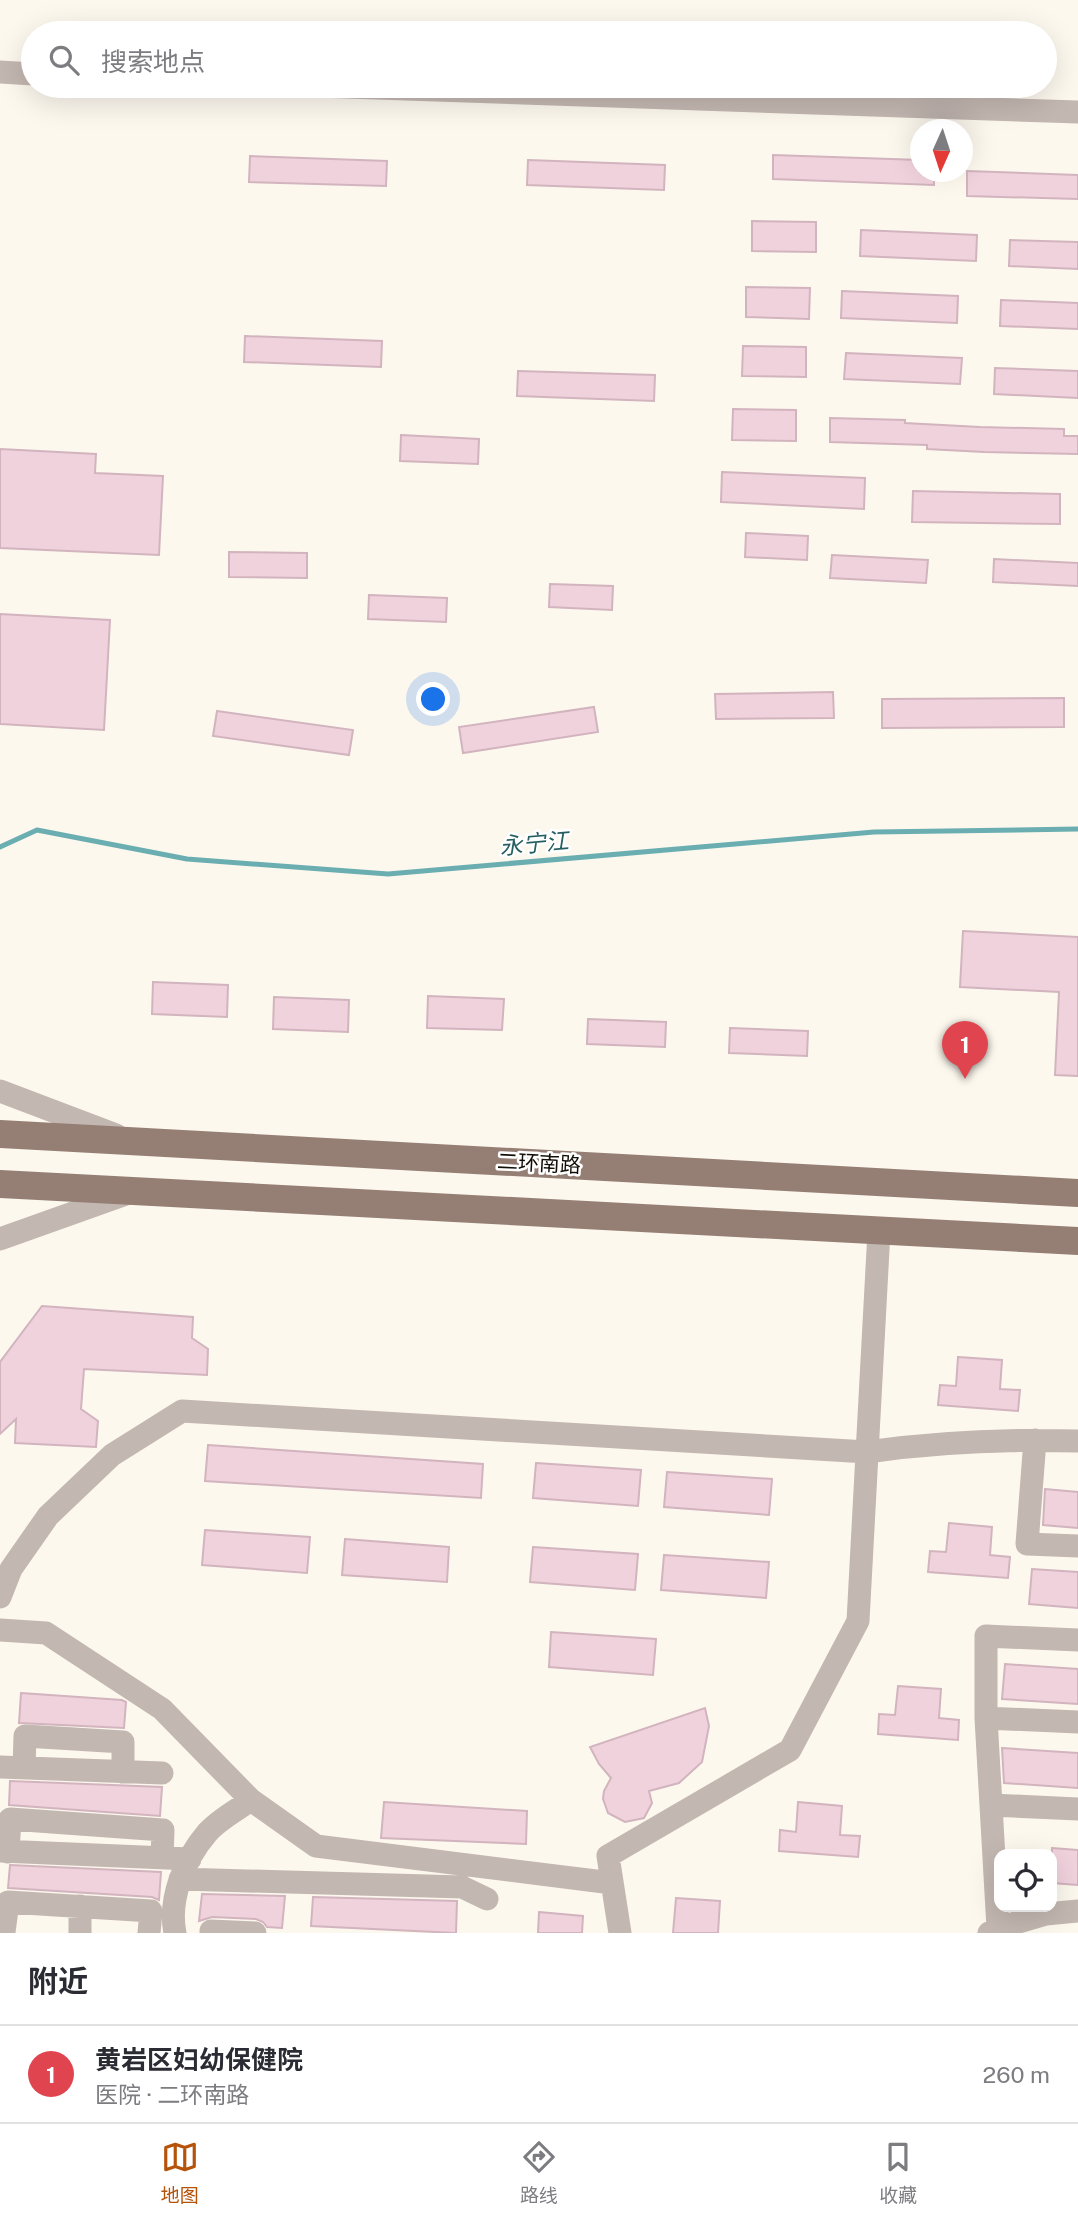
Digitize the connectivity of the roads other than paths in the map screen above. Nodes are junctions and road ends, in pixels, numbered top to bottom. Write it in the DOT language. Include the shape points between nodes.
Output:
graph roads {
  1 [pos="0,72"];
  2 [pos="21,73"];
  3 [pos="655,98"];
  4 [pos="1078,113"];
  5 [pos="0,1091"];
  6 [pos="0,1134"];
  7 [pos="132,1141"];
  8 [pos="0,1184"];
  9 [pos="135,1191"];
  10 [pos="1078,1193"];
  11 [pos="879,1231"];
  12 [pos="0,1239"];
  13 [pos="1078,1241"];
  14 [pos="1035,1440"];
  15 [pos="1078,1441"];
  16 [pos="867,1452"];
  17 [pos="1078,1546"];
  18 [pos="0,1597"];
  19 [pos="0,1630"];
  20 [pos="1078,1640"];
  21 [pos="986,1718"];
  22 [pos="1078,1723"];
  23 [pos="0,1767"];
  24 [pos="24,1768"];
  25 [pos="123,1772"];
  26 [pos="162,1773"];
  27 [pos="251,1800"];
  28 [pos="992,1805"];
  29 [pos="1078,1810"];
  30 [pos="86,1825"];
  31 [pos="4,1852"];
  32 [pos="86,1854"];
  33 [pos="162,1858"];
  34 [pos="185,1869"];
  35 [pos="612,1883"];
  36 [pos="488,1899"];
  37 [pos="80,1906"];
  38 [pos="1078,1911"];
  39 [pos="993,1931"];
  40 [pos="2,1932"];
  41 [pos="23,1933"];
  42 [pos="80,1933"];
  43 [pos="149,1933"];
  44 [pos="176,1933"];
  45 [pos="211,1933"];
  46 [pos="255,1933"];
  47 [pos="620,1933"];
  1 -- 2 [label="street"];
  3 -- 4 [label="street"];
  5 -- 7 [label="street"];
  6 -- 7 [label="main road, 二环南路"];
  7 -- 10 [label="main road, 二环南路"];
  8 -- 9 [label="main road"];
  9 -- 11 [label="main road"];
  9 -- 12 [label="street"];
  11 -- 13 [label="main road"];
  11 -- 16 [label="street"];
  14 -- 15 [label="street"];
  14 -- 16 [label="street" via="929,1443"];
  14 -- 17 [label="street" via="1027,1544"];
  16 -- 18 [label="street" via="182,1410 112,1455 48,1516 12,1569"];
  16 -- 35 [label="street" via="858,1621 790,1750 608,1856"];
  19 -- 27 [label="street" via="46,1633 162,1709"];
  20 -- 21 [label="street" via="986,1636"];
  21 -- 22 [label="street"];
  21 -- 28 [label="street"];
  23 -- 24 [label="street"];
  24 -- 25 [label="street"];
  24 -- 25 [label="street" via="25,1736 123,1742"];
  25 -- 26 [label="street"];
  27 -- 34 [label="street" via="208,1832"];
  27 -- 35 [label="street" via="316,1846"];
  28 -- 29 [label="street"];
  28 -- 39 [label="street"];
  30 -- 31 [label="street" via="10,1819"];
  30 -- 32 [label="street"];
  30 -- 33 [label="street" via="163,1830"];
  31 -- 32 [label="street"];
  32 -- 33 [label="street"];
  33 -- 34 [label="street"];
  34 -- 36 [label="street" via="462,1887"];
  34 -- 44 [label="street" via="173,1922"];
  35 -- 47 [label="street"];
  37 -- 40 [label="street" via="8,1902"];
  37 -- 42 [label="street"];
  37 -- 43 [label="street" via="151,1911"];
  38 -- 39 [label="street" via="1046,1914"];
  40 -- 41 [label="street"];
  45 -- 46 [label="street"];
}
